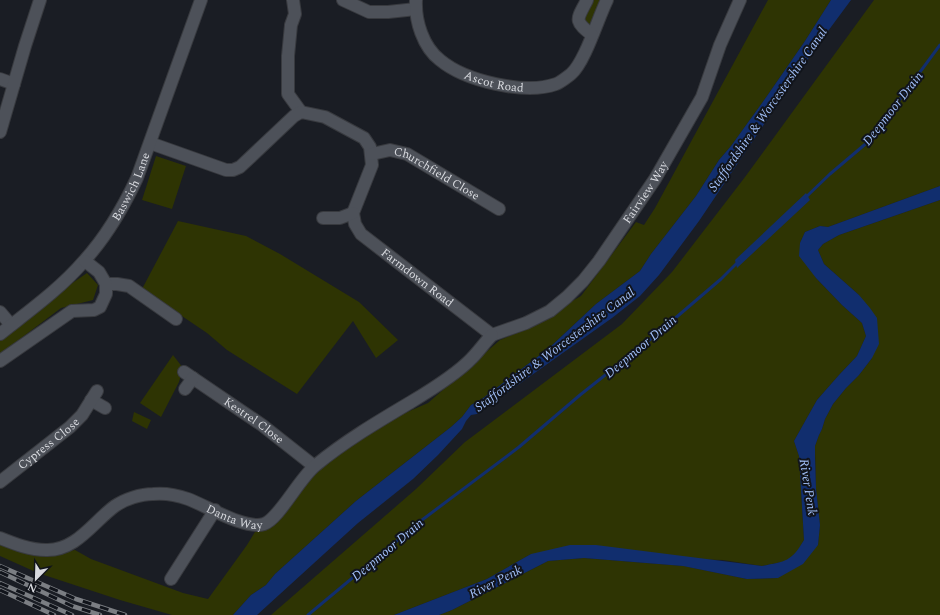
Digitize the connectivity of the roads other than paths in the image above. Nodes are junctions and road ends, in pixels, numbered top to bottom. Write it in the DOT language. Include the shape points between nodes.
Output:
graph roads {
  1 [pos="40,0"];
  2 [pos="201,0"];
  3 [pos="293,0"];
  4 [pos="343,0"];
  5 [pos="586,0"];
  6 [pos="607,0"];
  7 [pos="740,0"];
  8 [pos="416,4"];
  9 [pos="592,35"];
  10 [pos="0,80"];
  11 [pos="14,84"];
  12 [pos="301,112"];
  13 [pos="0,132"];
  14 [pos="150,143"];
  15 [pos="372,154"];
  16 [pos="499,209"];
  17 [pos="353,213"];
  18 [pos="323,218"];
  19 [pos="85,261"];
  20 [pos="106,284"];
  21 [pos="0,312"];
  22 [pos="176,319"];
  23 [pos="11,325"];
  24 [pos="0,334"];
  25 [pos="492,335"];
  26 [pos="0,361"];
  27 [pos="185,389"];
  28 [pos="105,408"];
  29 [pos="314,466"];
  30 [pos="0,482"];
  31 [pos="215,510"];
  32 [pos="0,538"];
  33 [pos="171,579"];
  1 -- 11 [label="street"];
  2 -- 14 [label="street, Baswich Lane"];
  3 -- 12 [label="street" via="295,14 291,25 288,56 288,94"];
  4 -- 8 [label="street" via="369,12 388,12"];
  5 -- 9 [label="street" via="578,19 580,26"];
  6 -- 9 [label="street, Ascot Road"];
  7 -- 25 [label="street, Fairview Way" via="720,45 702,97 655,179 599,261 583,281 550,311"];
  8 -- 9 [label="street, Ascot Road" via="420,28 427,45 440,60 461,73 511,87 533,88 556,84 573,73 583,58"];
  10 -- 11 [label="street"];
  11 -- 13 [label="street"];
  12 -- 14 [label="street" via="240,167 233,170 226,170"];
  12 -- 15 [label="street" via="325,117 364,138"];
  14 -- 19 [label="street, Baswich Lane" via="126,202"];
  15 -- 16 [label="street, Churchfield Close" via="390,150 407,154"];
  15 -- 17 [label="street" via="372,165"];
  17 -- 18 [label="street" via="340,218"];
  17 -- 25 [label="street, Farmdown Road" via="355,224 361,234"];
  19 -- 20 [label="street" via="99,272"];
  19 -- 23 [label="street, Baswich Lane"];
  20 -- 22 [label="street" via="129,286"];
  20 -- 26 [label="street" via="106,294 100,306 94,310 72,310"];
  21 -- 23 [label="street"];
  23 -- 24 [label="street, Baswich Lane"];
  25 -- 29 [label="street, Danta Way" via="472,359 440,384"];
  27 -- 29 [label="street, Kestrel Close" via="188,375 262,425"];
  28 -- 30 [label="street, Cypress Close" via="94,396 82,415 70,427"];
  29 -- 31 [label="street, Danta Way" via="273,518 264,524 241,522"];
  31 -- 32 [label="street, Danta Way" via="187,498 152,494 116,505 74,542 60,549 30,549"];
  31 -- 33 [label="street" via="174,563"];
}
